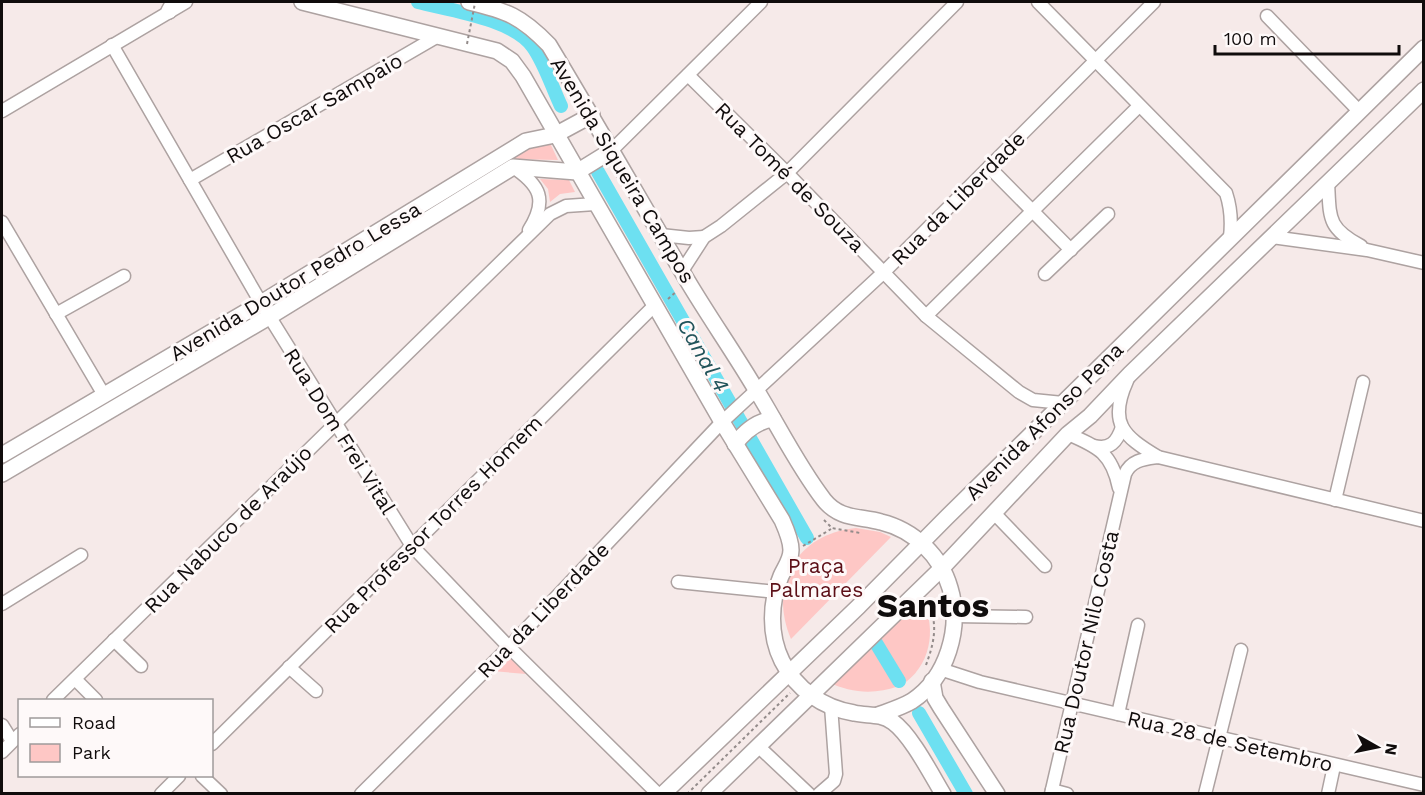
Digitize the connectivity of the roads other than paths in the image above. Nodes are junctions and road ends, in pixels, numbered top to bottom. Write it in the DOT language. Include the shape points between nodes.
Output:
graph roads {
  1 [pos="186,2"];
  2 [pos="302,2"];
  3 [pos="472,2"];
  4 [pos="761,2"];
  5 [pos="957,2"];
  6 [pos="1038,2"];
  7 [pos="1154,2"];
  8 [pos="172,6"];
  9 [pos="1267,16"];
  10 [pos="438,36"];
  11 [pos="111,45"];
  12 [pos="1424,48"];
  13 [pos="1095,59"];
  14 [pos="688,75"];
  15 [pos="1424,90"];
  16 [pos="1139,106"];
  17 [pos="2,111"];
  18 [pos="1359,111"];
  19 [pos="588,117"];
  20 [pos="560,132"];
  21 [pos="609,152"];
  22 [pos="513,167"];
  23 [pos="989,167"];
  24 [pos="580,170"];
  25 [pos="787,173"];
  26 [pos="190,180"];
  27 [pos="1328,182"];
  28 [pos="595,204"];
  29 [pos="1032,211"];
  30 [pos="1108,214"];
  31 [pos="2,222"];
  32 [pos="661,235"];
  33 [pos="704,237"];
  34 [pos="1230,237"];
  35 [pos="1272,237"];
  36 [pos="522,241"];
  37 [pos="1071,250"];
  38 [pos="1367,250"];
  39 [pos="1424,264"];
  40 [pos="884,272"];
  41 [pos="1045,274"];
  42 [pos="124,276"];
  43 [pos="682,278"];
  44 [pos="261,303"];
  45 [pos="659,304"];
  46 [pos="57,315"];
  47 [pos="926,316"];
  48 [pos="269,317"];
  49 [pos="1131,374"];
  50 [pos="1362,382"];
  51 [pos="752,392"];
  52 [pos="104,395"];
  53 [pos="1063,403"];
  54 [pos="726,418"];
  55 [pos="768,419"];
  56 [pos="334,424"];
  57 [pos="1122,427"];
  58 [pos="1068,434"];
  59 [pos="739,439"];
  60 [pos="1094,446"];
  61 [pos="2,455"];
  62 [pos="1158,457"];
  63 [pos="2,474"];
  64 [pos="1120,491"];
  65 [pos="1335,500"];
  66 [pos="994,513"];
  67 [pos="1424,521"];
  68 [pos="921,542"];
  69 [pos="412,546"];
  70 [pos="81,555"];
  71 [pos="1045,566"];
  72 [pos="942,568"];
  73 [pos="678,582"];
  74 [pos="776,592"];
  75 [pos="2,604"];
  76 [pos="954,616"];
  77 [pos="1026,617"];
  78 [pos="1138,625"];
  79 [pos="114,640"];
  80 [pos="509,647"];
  81 [pos="1241,650"];
  82 [pos="141,666"];
  83 [pos="290,667"];
  84 [pos="789,673"];
  85 [pos="930,678"];
  86 [pos="75,679"];
  87 [pos="804,690"];
  88 [pos="316,691"];
  89 [pos="54,699"];
  90 [pos="95,699"];
  91 [pos="1072,703"];
  92 [pos="831,706"];
  93 [pos="884,712"];
  94 [pos="1118,714"];
  95 [pos="2,725"];
  96 [pos="16,737"];
  97 [pos="1218,738"];
  98 [pos="213,743"];
  99 [pos="758,746"];
  100 [pos="2,752"];
  101 [pos="1334,766"];
  102 [pos="179,777"];
  103 [pos="203,777"];
  104 [pos="1424,785"];
  105 [pos="1052,792"];
  106 [pos="161,794"];
  107 [pos="221,794"];
  108 [pos="361,794"];
  109 [pos="658,794"];
  110 [pos="663,794"];
  111 [pos="709,794"];
  112 [pos="809,794"];
  113 [pos="819,794"];
  114 [pos="943,794"];
  115 [pos="997,794"];
  116 [pos="1067,794"];
  117 [pos="1205,794"];
  118 [pos="1328,794"];
  1 -- 8 [label="street"];
  2 -- 10 [label="main road, Avenida Siqueira Campos"];
  3 -- 19 [label="main road, Avenida Siqueira Campos" via="510,13 533,28 549,45"];
  4 -- 14 [label="street"];
  5 -- 25 [label="street"];
  6 -- 13 [label="street"];
  7 -- 13 [label="street, Rua da Liberdade"];
  8 -- 11 [label="street"];
  9 -- 18 [label="street"];
  10 -- 20 [label="main road, Avenida Siqueira Campos" via="497,51 512,61"];
  10 -- 26 [label="street, Rua Oscar Sampaio"];
  11 -- 17 [label="street"];
  11 -- 26 [label="street, Rua Dom Frei Vital"];
  12 -- 18 [label="main road, Avenida Afonso Pena"];
  13 -- 16 [label="street"];
  13 -- 23 [label="street, Rua da Liberdade"];
  14 -- 21 [label="street"];
  14 -- 25 [label="street, Rua Tomé de Souza"];
  15 -- 27 [label="main road, Avenida Afonso Pena"];
  16 -- 29 [label="street"];
  16 -- 34 [label="street" via="1226,193 1232,219"];
  18 -- 34 [label="main road, Avenida Afonso Pena"];
  19 -- 20 [label="main road, Avenida Doutor Pedro Lessa"];
  19 -- 21 [label="main road, Avenida Siqueira Campos"];
  20 -- 24 [label="main road, Avenida Siqueira Campos"];
  20 -- 44 [label="main road, Avenida Doutor Pedro Lessa" via="526,141"];
  21 -- 24 [label="main road"];
  21 -- 32 [label="main road, Avenida Siqueira Campos"];
  22 -- 24 [label="main road"];
  22 -- 36 [label="street" via="531,180 541,201"];
  22 -- 48 [label="main road, Avenida Doutor Pedro Lessa"];
  23 -- 29 [label="street"];
  23 -- 40 [label="street, Rua da Liberdade"];
  24 -- 28 [label="main road, Avenida Siqueira Campos"];
  25 -- 33 [label="street"];
  25 -- 40 [label="street, Rua Tomé de Souza"];
  26 -- 44 [label="street, Rua Dom Frei Vital"];
  27 -- 35 [label="main road, Avenida Afonso Pena"];
  27 -- 38 [label="street" via="1332,223 1341,234"];
  28 -- 36 [label="street, Rua Nabuco de Araújo" via="558,209"];
  28 -- 45 [label="main road, Avenida Siqueira Campos"];
  29 -- 37 [label="street"];
  29 -- 47 [label="street"];
  30 -- 37 [label="street"];
  31 -- 46 [label="street"];
  32 -- 33 [label="street"];
  32 -- 43 [label="main road, Avenida Siqueira Campos"];
  33 -- 43 [label="street"];
  34 -- 53 [label="main road, Avenida Afonso Pena"];
  35 -- 38 [label="street"];
  35 -- 49 [label="main road, Avenida Afonso Pena"];
  36 -- 56 [label="street, Rua Nabuco de Araújo"];
  37 -- 41 [label="street"];
  38 -- 39 [label="street"];
  40 -- 47 [label="street, Rua Tomé de Souza"];
  40 -- 51 [label="street, Rua da Liberdade"];
  42 -- 46 [label="street"];
  43 -- 51 [label="main road, Avenida Siqueira Campos"];
  44 -- 48 [label="street, Rua Dom Frei Vital"];
  44 -- 52 [label="main road, Avenida Doutor Pedro Lessa"];
  45 -- 54 [label="main road, Avenida Siqueira Campos"];
  45 -- 69 [label="street, Rua Professor Torres Homem"];
  46 -- 52 [label="street"];
  47 -- 53 [label="street, Rua Tomé de Souza" via="1019,392 1033,400"];
  48 -- 56 [label="street, Rua Dom Frei Vital"];
  48 -- 63 [label="main road, Avenida Doutor Pedro Lessa"];
  49 -- 57 [label="street" via="1120,397"];
  49 -- 58 [label="main road, Avenida Afonso Pena"];
  50 -- 65 [label="street"];
  51 -- 54 [label="street, Rua da Liberdade"];
  51 -- 55 [label="main road, Avenida Siqueira Campos"];
  52 -- 61 [label="main road, Avenida Doutor Pedro Lessa"];
  53 -- 68 [label="main road, Avenida Afonso Pena"];
  54 -- 59 [label="main road, Avenida Siqueira Campos"];
  54 -- 80 [label="street, Rua da Liberdade"];
  55 -- 59 [label="main road"];
  55 -- 68 [label="main road, Avenida Siqueira Campos" via="826,502 842,515 881,522"];
  56 -- 69 [label="street, Rua Dom Frei Vital"];
  56 -- 79 [label="street, Rua Nabuco de Araújo"];
  57 -- 60 [label="street" via="1113,444"];
  57 -- 62 [label="street" via="1128,437"];
  58 -- 60 [label="street"];
  58 -- 66 [label="main road, Avenida Afonso Pena"];
  59 -- 74 [label="main road, Avenida Siqueira Campos" via="787,530 789,562"];
  60 -- 64 [label="street" via="1113,465"];
  62 -- 64 [label="street, Rua Doutor Nilo Costa" via="1142,459 1128,468"];
  62 -- 65 [label="street"];
  64 -- 91 [label="street, Rua Doutor Nilo Costa"];
  65 -- 67 [label="street"];
  66 -- 71 [label="street"];
  66 -- 72 [label="main road, Avenida Afonso Pena"];
  68 -- 72 [label="main road, Avenida Siqueira Campos"];
  68 -- 84 [label="main road, Avenida Afonso Pena"];
  69 -- 80 [label="street, Rua Dom Frei Vital"];
  69 -- 83 [label="street, Rua Professor Torres Homem"];
  70 -- 75 [label="street"];
  72 -- 76 [label="main road, Avenida Siqueira Campos" via="950,587"];
  72 -- 87 [label="main road, Avenida Afonso Pena"];
  73 -- 74 [label="street"];
  74 -- 84 [label="main road, Avenida Siqueira Campos" via="773,626"];
  76 -- 77 [label="street"];
  76 -- 85 [label="main road, Avenida Siqueira Campos" via="949,650"];
  78 -- 94 [label="street"];
  79 -- 82 [label="street"];
  79 -- 86 [label="street, Rua Nabuco de Araújo"];
  80 -- 108 [label="street, Rua da Liberdade"];
  80 -- 109 [label="street, Rua Dom Frei Vital"];
  81 -- 97 [label="street"];
  83 -- 88 [label="street"];
  83 -- 98 [label="street, Rua Professor Torres Homem"];
  84 -- 87 [label="main road, Avenida Siqueira Campos"];
  84 -- 110 [label="main road, Avenida Afonso Pena"];
  85 -- 91 [label="street, Rua 28 de Setembro" via="980,682"];
  85 -- 93 [label="main road" via="909,703"];
  85 -- 115 [label="main road" via="935,698"];
  86 -- 89 [label="street, Rua Nabuco de Araújo"];
  86 -- 90 [label="street"];
  87 -- 92 [label="main road, Avenida Siqueira Campos"];
  87 -- 99 [label="main road, Avenida Afonso Pena"];
  91 -- 94 [label="street, Rua 28 de Setembro"];
  91 -- 105 [label="street, Rua Doutor Nilo Costa"];
  92 -- 93 [label="main road, Avenida Siqueira Campos" via="854,713"];
  92 -- 113 [label="street" via="836,774"];
  93 -- 114 [label="main road" via="906,735"];
  94 -- 97 [label="street, Rua 28 de Setembro"];
  95 -- 96 [label="street"];
  96 -- 100 [label="street"];
  97 -- 101 [label="street, Rua 28 de Setembro"];
  97 -- 117 [label="street"];
  99 -- 111 [label="main road, Avenida Afonso Pena"];
  99 -- 112 [label="street"];
  101 -- 104 [label="street, Rua 28 de Setembro"];
  101 -- 118 [label="street"];
  102 -- 106 [label="street"];
  103 -- 107 [label="street"];
  105 -- 116 [label="street"];
}
